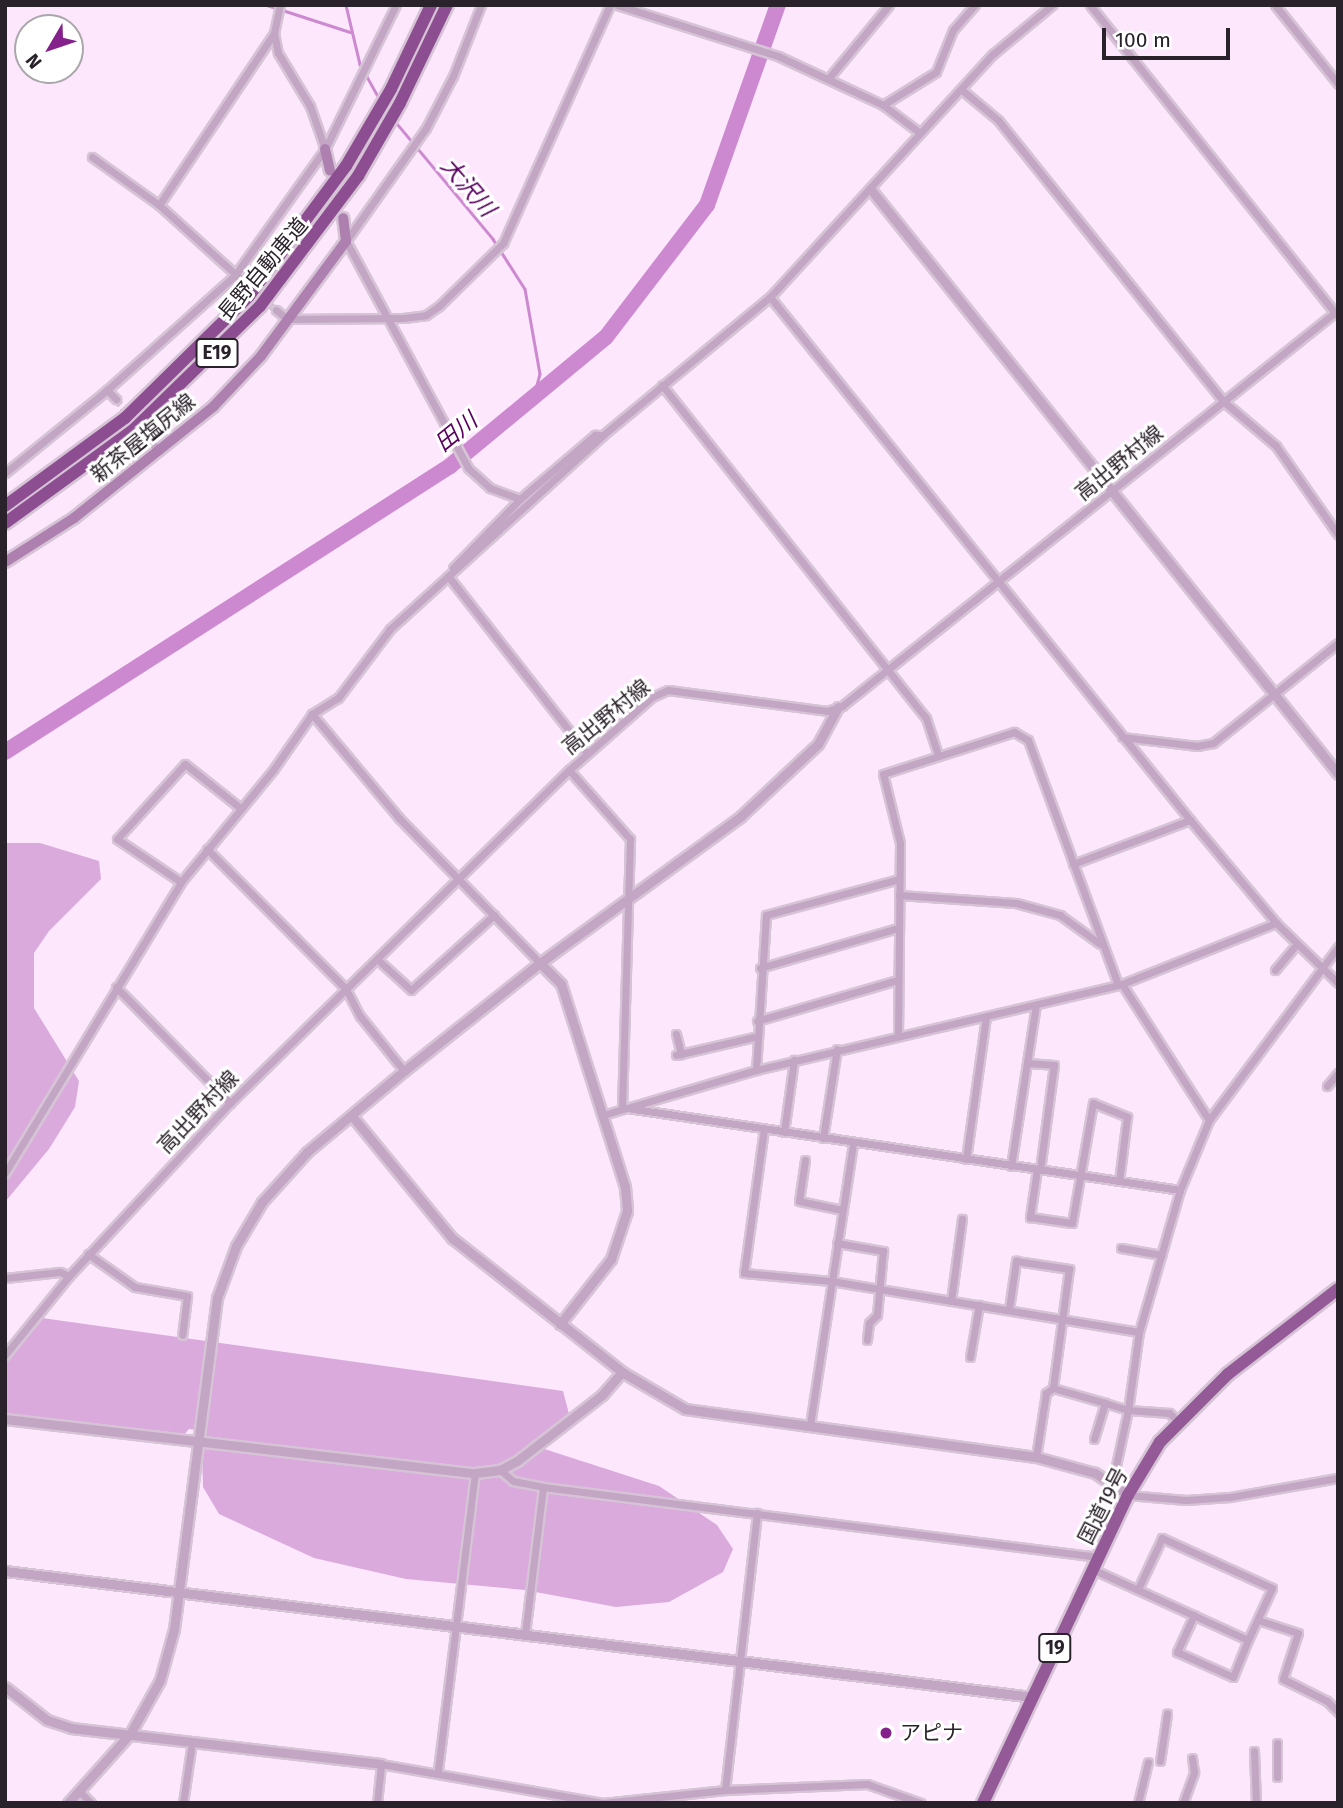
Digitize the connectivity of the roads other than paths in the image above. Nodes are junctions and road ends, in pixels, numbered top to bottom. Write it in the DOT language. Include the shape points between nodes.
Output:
graph roads {
  1 [pos="396,5"];
  2 [pos="431,5"];
  3 [pos="447,5"];
  4 [pos="481,5"];
  5 [pos="610,5"];
  6 [pos="617,5"];
  7 [pos="888,5"];
  8 [pos="975,5"];
  9 [pos="1052,5"];
  10 [pos="1090,5"];
  11 [pos="1275,5"];
  12 [pos="280,8"];
  13 [pos="274,33"];
  14 [pos="828,79"];
  15 [pos="1338,84"];
  16 [pos="962,90"];
  17 [pos="883,106"];
  18 [pos="920,133"];
  19 [pos="325,149"];
  20 [pos="92,157"];
  21 [pos="330,170"];
  22 [pos="872,191"];
  23 [pos="159,205"];
  24 [pos="343,218"];
  25 [pos="346,241"];
  26 [pos="235,275"];
  27 [pos="246,284"];
  28 [pos="770,297"];
  29 [pos="276,310"];
  30 [pos="1337,313"];
  31 [pos="388,316"];
  32 [pos="287,319"];
  33 [pos="662,385"];
  34 [pos="107,390"];
  35 [pos="116,399"];
  36 [pos="1223,401"];
  37 [pos="145,434"];
  38 [pos="603,435"];
  39 [pos="159,452"];
  40 [pos="5,473"];
  41 [pos="1112,491"];
  42 [pos="520,499"];
  43 [pos="5,506"];
  44 [pos="5,523"];
  45 [pos="1338,535"];
  46 [pos="5,562"];
  47 [pos="448,576"];
  48 [pos="999,580"];
  49 [pos="1338,643"];
  50 [pos="887,670"];
  51 [pos="1274,694"];
  52 [pos="838,707"];
  53 [pos="312,714"];
  54 [pos="1122,737"];
  55 [pos="587,753"];
  56 [pos="938,754"];
  57 [pos="569,770"];
  58 [pos="1338,774"];
  59 [pos="239,807"];
  60 [pos="1190,820"];
  61 [pos="207,849"];
  62 [pos="1073,864"];
  63 [pos="458,877"];
  64 [pos="899,880"];
  65 [pos="181,882"];
  66 [pos="899,895"];
  67 [pos="628,899"];
  68 [pos="494,915"];
  69 [pos="1276,923"];
  70 [pos="898,928"];
  71 [pos="1101,944"];
  72 [pos="1297,944"];
  73 [pos="1338,947"];
  74 [pos="377,959"];
  75 [pos="540,963"];
  76 [pos="760,968"];
  77 [pos="1275,970"];
  78 [pos="1324,970"];
  79 [pos="897,980"];
  80 [pos="1338,983"];
  81 [pos="1120,984"];
  82 [pos="116,987"];
  83 [pos="346,989"];
  84 [pos="1036,1006"];
  85 [pos="986,1016"];
  86 [pos="757,1021"];
  87 [pos="676,1034"];
  88 [pos="898,1034"];
  89 [pos="758,1036"];
  90 [pos="837,1049"];
  91 [pos="794,1060"];
  92 [pos="1027,1063"];
  93 [pos="756,1070"];
  94 [pos="404,1071"];
  95 [pos="1338,1073"];
  96 [pos="1327,1086"];
  97 [pos="230,1103"];
  98 [pos="622,1107"];
  99 [pos="603,1115"];
  100 [pos="352,1116"];
  101 [pos="1209,1120"];
  102 [pos="764,1129"];
  103 [pos="784,1132"];
  104 [pos="823,1138"];
  105 [pos="853,1143"];
  106 [pos="966,1159"];
  107 [pos="805,1160"];
  108 [pos="1012,1166"];
  109 [pos="1038,1170"];
  110 [pos="5,1174"];
  111 [pos="1080,1175"];
  112 [pos="1119,1181"];
  113 [pos="1180,1190"];
  114 [pos="842,1210"];
  115 [pos="962,1219"];
  116 [pos="837,1244"];
  117 [pos="1121,1248"];
  118 [pos="88,1254"];
  119 [pos="1161,1255"];
  120 [pos="69,1276"];
  121 [pos="5,1278"];
  122 [pos="831,1281"];
  123 [pos="880,1289"];
  124 [pos="1338,1289"];
  125 [pos="951,1301"];
  126 [pos="979,1305"];
  127 [pos="1009,1309"];
  128 [pos="1062,1317"];
  129 [pos="560,1324"];
  130 [pos="1139,1332"];
  131 [pos="182,1335"];
  132 [pos="867,1340"];
  133 [pos="5,1354"];
  134 [pos="971,1357"];
  135 [pos="622,1372"];
  136 [pos="1053,1388"];
  137 [pos="1105,1403"];
  138 [pos="1128,1410"];
  139 [pos="5,1419"];
  140 [pos="1178,1421"];
  141 [pos="810,1424"];
  142 [pos="1094,1439"];
  143 [pos="197,1443"];
  144 [pos="1036,1457"];
  145 [pos="500,1470"];
  146 [pos="475,1473"];
  147 [pos="1338,1478"];
  148 [pos="1112,1484"];
  149 [pos="543,1488"];
  150 [pos="1128,1494"];
  151 [pos="757,1513"];
  152 [pos="1099,1557"];
  153 [pos="1092,1570"];
  154 [pos="5,1571"];
  155 [pos="1138,1589"];
  156 [pos="180,1591"];
  157 [pos="1194,1615"];
  158 [pos="1258,1620"];
  159 [pos="456,1625"];
  160 [pos="525,1634"];
  161 [pos="1248,1640"];
  162 [pos="739,1660"];
  163 [pos="5,1687"];
  164 [pos="1032,1697"];
  165 [pos="1336,1708"];
  166 [pos="1167,1714"];
  167 [pos="130,1734"];
  168 [pos="192,1742"];
  169 [pos="1278,1743"];
  170 [pos="1254,1751"];
  171 [pos="1192,1758"];
  172 [pos="1160,1761"];
  173 [pos="1148,1762"];
  174 [pos="381,1764"];
  175 [pos="438,1770"];
  176 [pos="1277,1777"];
  177 [pos="725,1790"];
  178 [pos="79,1791"];
  179 [pos="68,1803"];
  180 [pos="91,1803"];
  181 [pos="183,1803"];
  182 [pos="377,1803"];
  183 [pos="921,1803"];
  184 [pos="983,1803"];
  185 [pos="1138,1803"];
  186 [pos="1183,1803"];
  187 [pos="1256,1803"];
  1 -- 19 [label="street"];
  2 -- 43 [label="highway, 長野自動車道 / E19" via="373,122 310,220 216,332 125,418"];
  3 -- 44 [label="highway, 長野自動車道 / E19" via="381,137 321,230 226,343 133,430"];
  4 -- 25 [label="street" via="453,76 416,141"];
  5 -- 31 [label="street" via="503,243 426,315"];
  6 -- 14 [label="street" via="775,56"];
  7 -- 14 [label="street"];
  8 -- 17 [label="street" via="953,30 936,72"];
  9 -- 16 [label="street" via="993,54"];
  10 -- 30 [label="street"];
  11 -- 15 [label="street"];
  12 -- 13 [label="street"];
  13 -- 19 [label="street" via="278,53 310,106"];
  13 -- 23 [label="street"];
  14 -- 17 [label="street"];
  16 -- 18 [label="street"];
  16 -- 36 [label="street" via="998,120"];
  17 -- 18 [label="street"];
  18 -- 22 [label="street"];
  19 -- 21 [label="main road"];
  19 -- 26 [label="street"];
  20 -- 23 [label="street"];
  22 -- 28 [label="street"];
  22 -- 41 [label="street"];
  23 -- 26 [label="street"];
  24 -- 25 [label="main road"];
  25 -- 31 [label="street"];
  25 -- 32 [label="main road, 新茶屋塩尻線"];
  26 -- 27 [label="street"];
  26 -- 34 [label="street"];
  28 -- 33 [label="street"];
  28 -- 48 [label="street"];
  29 -- 32 [label="street"];
  30 -- 36 [label="street, 高出野村線"];
  31 -- 32 [label="street"];
  31 -- 42 [label="street" via="446,434 468,468 489,488"];
  32 -- 39 [label="main road, 新茶屋塩尻線" via="261,356 213,407"];
  33 -- 38 [label="street"];
  33 -- 50 [label="street"];
  34 -- 35 [label="street"];
  34 -- 40 [label="street"];
  36 -- 41 [label="street, 高出野村線"];
  36 -- 45 [label="street" via="1276,446"];
  37 -- 39 [label="street"];
  38 -- 42 [label="street" via="595,435"];
  38 -- 47 [label="street"];
  39 -- 46 [label="main road, 新茶屋塩尻線" via="74,518"];
  41 -- 48 [label="street, 高出野村線"];
  41 -- 51 [label="street"];
  42 -- 47 [label="street"];
  47 -- 53 [label="street" via="390,629 338,698"];
  47 -- 55 [label="street"];
  48 -- 50 [label="street, 高出野村線"];
  48 -- 54 [label="street"];
  49 -- 51 [label="street"];
  50 -- 52 [label="street, 高出野村線"];
  50 -- 56 [label="street" via="926,718"];
  51 -- 54 [label="street" via="1213,743 1197,746"];
  51 -- 58 [label="street"];
  52 -- 55 [label="street, 高出野村線" via="827,711 668,690 652,697"];
  52 -- 67 [label="street" via="818,744 740,817"];
  53 -- 59 [label="street" via="273,770"];
  53 -- 63 [label="street" via="399,818"];
  54 -- 60 [label="street"];
  55 -- 57 [label="street, 高出野村線"];
  56 -- 62 [label="street" via="1014,732 1024,735"];
  56 -- 64 [label="street" via="883,774 900,843"];
  57 -- 63 [label="street, 高出野村線"];
  57 -- 67 [label="street" via="630,839"];
  59 -- 61 [label="street"];
  59 -- 65 [label="street" via="185,764 117,839"];
  60 -- 62 [label="street"];
  60 -- 69 [label="street"];
  61 -- 65 [label="street"];
  61 -- 83 [label="street"];
  62 -- 71 [label="street"];
  63 -- 68 [label="street"];
  63 -- 74 [label="street, 高出野村線"];
  64 -- 66 [label="street"];
  64 -- 76 [label="street" via="766,915"];
  65 -- 82 [label="street"];
  66 -- 70 [label="street"];
  66 -- 71 [label="street" via="1016,903 1060,915"];
  67 -- 75 [label="street"];
  67 -- 98 [label="street"];
  68 -- 74 [label="street" via="411,990"];
  68 -- 75 [label="street"];
  69 -- 72 [label="street"];
  69 -- 81 [label="street"];
  70 -- 76 [label="street"];
  70 -- 79 [label="street"];
  71 -- 81 [label="street"];
  72 -- 77 [label="street"];
  72 -- 78 [label="street"];
  73 -- 78 [label="street"];
  74 -- 83 [label="street, 高出野村線"];
  75 -- 94 [label="street"];
  75 -- 99 [label="street" via="561,984"];
  76 -- 86 [label="street"];
  78 -- 80 [label="street"];
  78 -- 101 [label="street"];
  79 -- 86 [label="street"];
  79 -- 88 [label="street"];
  81 -- 84 [label="street"];
  81 -- 101 [label="street"];
  82 -- 97 [label="street"];
  82 -- 110 [label="street"];
  83 -- 94 [label="street" via="360,1016"];
  83 -- 97 [label="street, 高出野村線"];
  84 -- 85 [label="street"];
  84 -- 92 [label="street"];
  85 -- 88 [label="street"];
  85 -- 106 [label="street"];
  86 -- 89 [label="street"];
  87 -- 89 [label="street" via="679,1055"];
  88 -- 90 [label="street"];
  89 -- 93 [label="street"];
  90 -- 91 [label="street"];
  90 -- 104 [label="street"];
  91 -- 93 [label="street"];
  91 -- 103 [label="street"];
  92 -- 108 [label="street"];
  92 -- 109 [label="street" via="1054,1065"];
  93 -- 98 [label="street"];
  94 -- 100 [label="street"];
  95 -- 96 [label="street"];
  97 -- 118 [label="street, 高出野村線"];
  98 -- 99 [label="street"];
  98 -- 102 [label="street"];
  99 -- 129 [label="street" via="625,1187 627,1211 611,1259"];
  100 -- 129 [label="street" via="452,1238"];
  100 -- 143 [label="street" via="287,1172 241,1236 217,1298"];
  101 -- 113 [label="street"];
  102 -- 103 [label="street"];
  102 -- 122 [label="street" via="744,1273"];
  103 -- 104 [label="street"];
  104 -- 105 [label="street"];
  105 -- 106 [label="street"];
  105 -- 114 [label="street"];
  106 -- 108 [label="street"];
  107 -- 114 [label="street" via="799,1201"];
  108 -- 109 [label="street"];
  109 -- 111 [label="street"];
  109 -- 111 [label="street" via="1030,1217 1072,1223"];
  111 -- 112 [label="street"];
  111 -- 112 [label="street" via="1093,1103 1127,1117"];
  112 -- 113 [label="street"];
  113 -- 119 [label="street"];
  114 -- 116 [label="street"];
  115 -- 125 [label="street"];
  116 -- 122 [label="street"];
  116 -- 123 [label="street" via="883,1251"];
  117 -- 119 [label="street"];
  118 -- 120 [label="street, 高出野村線"];
  118 -- 131 [label="street" via="135,1287 187,1296"];
  119 -- 130 [label="street"];
  120 -- 121 [label="street" via="60,1272"];
  120 -- 133 [label="street, 高出野村線"];
  122 -- 123 [label="street"];
  122 -- 141 [label="street"];
  123 -- 125 [label="street"];
  123 -- 132 [label="street" via="877,1315 869,1324"];
  124 -- 140 [label="highway, 国道19号 / 19" via="1228,1374"];
  125 -- 126 [label="street"];
  126 -- 127 [label="street"];
  126 -- 134 [label="street"];
  127 -- 128 [label="street"];
  127 -- 128 [label="street" via="1016,1261 1069,1269"];
  128 -- 130 [label="street"];
  128 -- 136 [label="street"];
  129 -- 135 [label="street"];
  130 -- 138 [label="street"];
  135 -- 141 [label="street" via="685,1409"];
  135 -- 145 [label="street" via="591,1404"];
  136 -- 137 [label="street"];
  136 -- 144 [label="street" via="1046,1392"];
  137 -- 138 [label="street"];
  137 -- 142 [label="street"];
  138 -- 140 [label="street" via="1169,1413"];
  138 -- 148 [label="street"];
  139 -- 143 [label="street"];
  140 -- 150 [label="highway, 国道19号 / 19"];
  141 -- 144 [label="street"];
  143 -- 146 [label="street"];
  143 -- 156 [label="street"];
  144 -- 148 [label="street" via="1095,1473"];
  145 -- 146 [label="street"];
  145 -- 149 [label="street" via="513,1481"];
  146 -- 159 [label="street"];
  147 -- 150 [label="street" via="1230,1497 1186,1500"];
  148 -- 150 [label="street"];
  149 -- 151 [label="street"];
  149 -- 160 [label="street"];
  150 -- 152 [label="highway, 国道19号 / 19"];
  151 -- 152 [label="street"];
  151 -- 162 [label="street"];
  152 -- 153 [label="highway, 国道19号 / 19"];
  153 -- 155 [label="street"];
  153 -- 164 [label="highway, 国道19号 / 19"];
  154 -- 156 [label="street"];
  155 -- 157 [label="street"];
  155 -- 158 [label="street" via="1162,1538 1272,1588"];
  156 -- 159 [label="street"];
  156 -- 167 [label="street" via="160,1680"];
  157 -- 161 [label="street"];
  157 -- 161 [label="street" via="1177,1651 1233,1677"];
  158 -- 161 [label="street"];
  158 -- 165 [label="street" via="1298,1633 1283,1679"];
  159 -- 160 [label="street"];
  159 -- 175 [label="street"];
  160 -- 162 [label="street"];
  162 -- 164 [label="street"];
  162 -- 177 [label="street"];
  163 -- 167 [label="street" via="47,1720"];
  164 -- 184 [label="highway, 国道19号 / 19"];
  166 -- 172 [label="street"];
  167 -- 168 [label="street"];
  167 -- 178 [label="street"];
  168 -- 174 [label="street"];
  168 -- 181 [label="street"];
  169 -- 176 [label="street"];
  170 -- 187 [label="street"];
  171 -- 186 [label="street" via="1194,1772"];
  173 -- 185 [label="street"];
  174 -- 175 [label="street"];
  174 -- 182 [label="street"];
  175 -- 177 [label="street" via="603,1802"];
  177 -- 183 [label="street" via="867,1784"];
  178 -- 179 [label="street"];
  178 -- 180 [label="street"];
}
